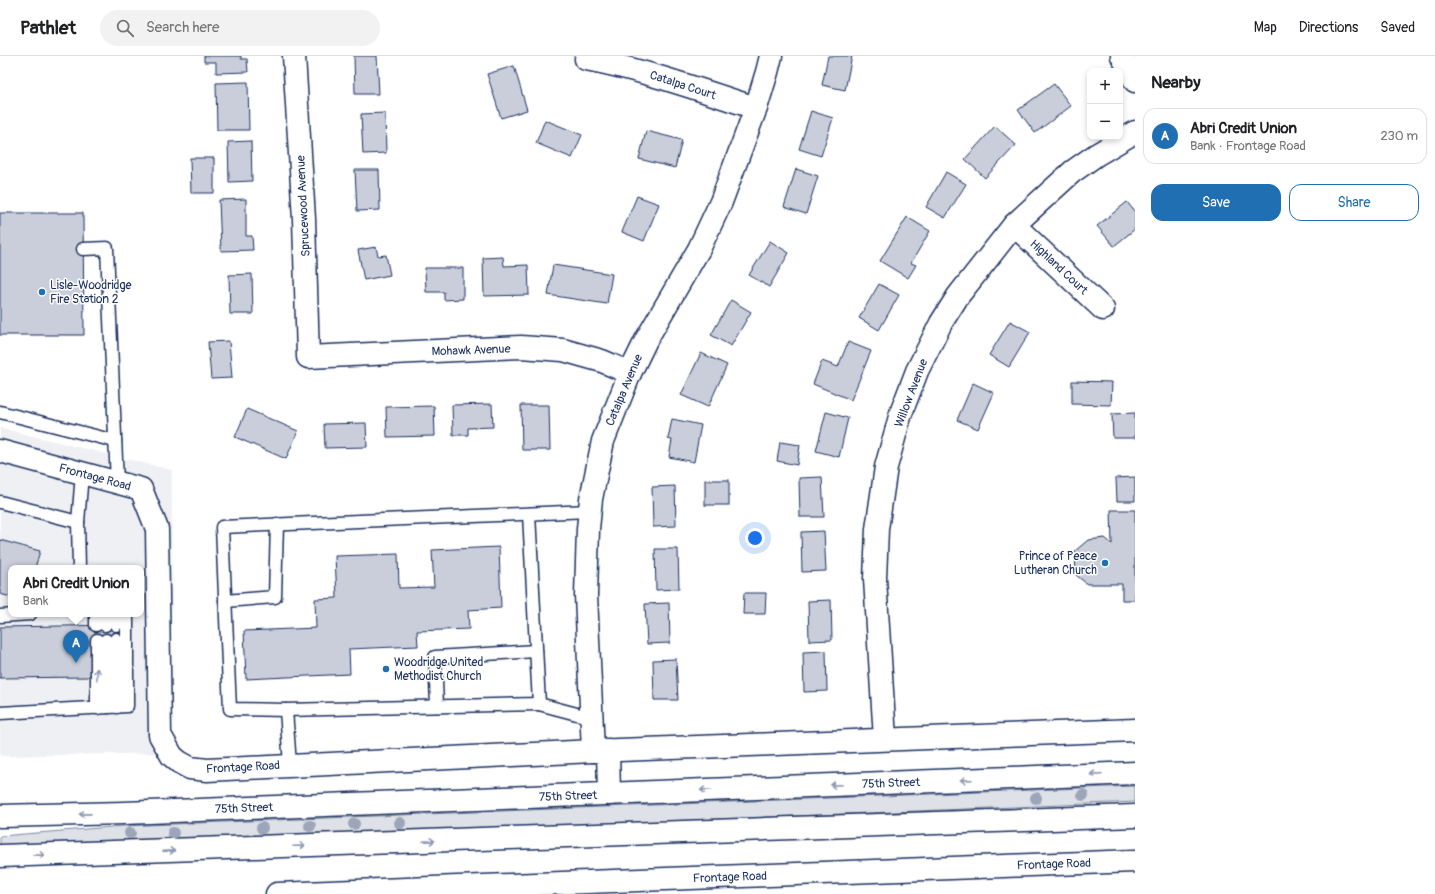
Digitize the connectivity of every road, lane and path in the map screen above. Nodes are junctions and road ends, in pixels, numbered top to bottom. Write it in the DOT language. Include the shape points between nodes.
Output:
graph roads {
  1 [pos="294,56"];
  2 [pos="771,56"];
  3 [pos="1122,56"];
  4 [pos="586,59"];
  5 [pos="1135,81"];
  6 [pos="756,108"];
  7 [pos="1135,132"];
  8 [pos="1014,225"];
  9 [pos="84,249"];
  10 [pos="1103,309"];
  11 [pos="308,356"];
  12 [pos="630,374"];
  13 [pos="0,412"];
  14 [pos="115,441"];
  15 [pos="0,452"];
  16 [pos="82,474"];
  17 [pos="117,483"];
  18 [pos="0,502"];
  19 [pos="590,511"];
  20 [pos="529,514"];
  21 [pos="78,522"];
  22 [pos="277,524"];
  23 [pos="79,565"];
  24 [pos="225,601"];
  25 [pos="127,617"];
  26 [pos="536,651"];
  27 [pos="539,704"];
  28 [pos="437,706"];
  29 [pos="108,707"];
  30 [pos="286,710"];
  31 [pos="0,713"];
  32 [pos="592,718"];
  33 [pos="1135,730"];
  34 [pos="885,739"];
  35 [pos="600,750"];
  36 [pos="290,765"];
  37 [pos="1135,773"];
  38 [pos="609,794"];
  39 [pos="0,816"];
  40 [pos="1135,816"];
  41 [pos="0,856"];
  42 [pos="1135,861"];
  43 [pos="277,894"];
  1 -- 11 [label="street, Sprucewood Avenue" via="304,219"];
  2 -- 6 [label="street, Catalpa Avenue"];
  3 -- 5 [label="street"];
  4 -- 6 [label="street, Catalpa Court" via="647,74"];
  6 -- 12 [label="street, Catalpa Avenue" via="721,202 699,249 646,340"];
  7 -- 8 [label="street, Willow Avenue" via="1072,172"];
  8 -- 10 [label="street, Highland Court"];
  8 -- 34 [label="street, Willow Avenue" via="958,296 941,323 917,371 901,413 886,468 877,529 875,579"];
  9 -- 14 [label="lane" via="107,248"];
  11 -- 12 [label="street, Mohawk Avenue" via="521,347 563,350 602,361"];
  12 -- 19 [label="street, Catalpa Avenue" via="603,441"];
  13 -- 14 [label="lane"];
  14 -- 17 [label="lane"];
  15 -- 16 [label="street, Frontage Road"];
  16 -- 17 [label="street, Frontage Road"];
  16 -- 21 [label="lane"];
  17 -- 36 [label="street, Frontage Road" via="141,489 157,529 160,735 166,748 172,756 190,768 207,770"];
  18 -- 21 [label="lane"];
  19 -- 20 [label="lane"];
  19 -- 32 [label="street, Catalpa Avenue" via="586,595"];
  20 -- 22 [label="lane"];
  20 -- 26 [label="lane"];
  21 -- 23 [label="lane"];
  22 -- 24 [label="lane" via="275,597"];
  22 -- 24 [label="lane" via="222,527"];
  24 -- 30 [label="lane" via="230,709"];
  25 -- 29 [label="lane" via="127,706"];
  26 -- 27 [label="lane"];
  26 -- 28 [label="lane" via="435,656"];
  27 -- 28 [label="lane"];
  27 -- 32 [label="lane"];
  28 -- 30 [label="lane"];
  29 -- 29 [label="lane, one-way" via="106,640"];
  29 -- 31 [label="lane"];
  30 -- 36 [label="lane"];
  32 -- 35 [label="street, Catalpa Avenue"];
  33 -- 34 [label="street, Frontage Road"];
  34 -- 35 [label="street, Frontage Road"];
  35 -- 36 [label="street, Frontage Road"];
  35 -- 38 [label="street, Catalpa Avenue"];
  37 -- 38 [label="street, 75th Street, one-way"];
  38 -- 39 [label="street, 75th Street, one-way"];
  41 -- 40 [label="street, one-way"];
  42 -- 43 [label="street, Frontage Road"];
}
